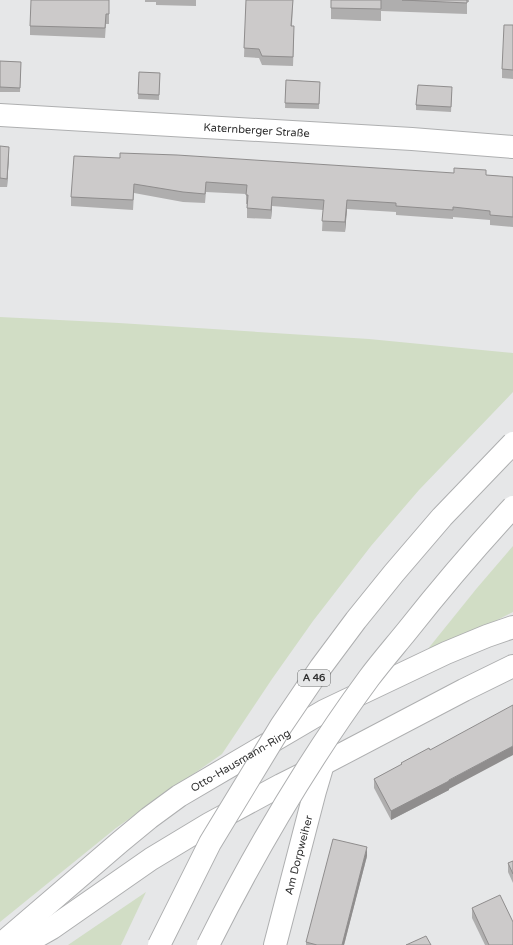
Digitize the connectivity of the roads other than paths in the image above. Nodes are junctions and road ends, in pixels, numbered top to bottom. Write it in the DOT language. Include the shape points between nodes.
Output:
graph roads {
  1 [pos="0,115"];
  2 [pos="513,147"];
  3 [pos="513,443"];
  4 [pos="513,507"];
  5 [pos="513,627"];
  6 [pos="513,666"];
  7 [pos="323,764"];
  8 [pos="0,945"];
  9 [pos="22,945"];
  10 [pos="159,945"];
  11 [pos="208,945"];
  12 [pos="274,945"];
  1 -- 2 [label="main road, Katernberger Straße"];
  3 -- 10 [label="main road, A 46, bridge" via="442,517 356,620 322,667 281,726 210,843"];
  4 -- 11 [label="main road, bridge" via="446,582 369,678 289,798"];
  5 -- 8 [label="main road, Otto-Hausmann-Ring" via="446,653 324,711 179,796 120,842"];
  6 -- 7 [label="main road"];
  7 -- 9 [label="main road" via="209,824 152,859 52,928"];
  7 -- 12 [label="main road, Am Dorpweiher"];
}
